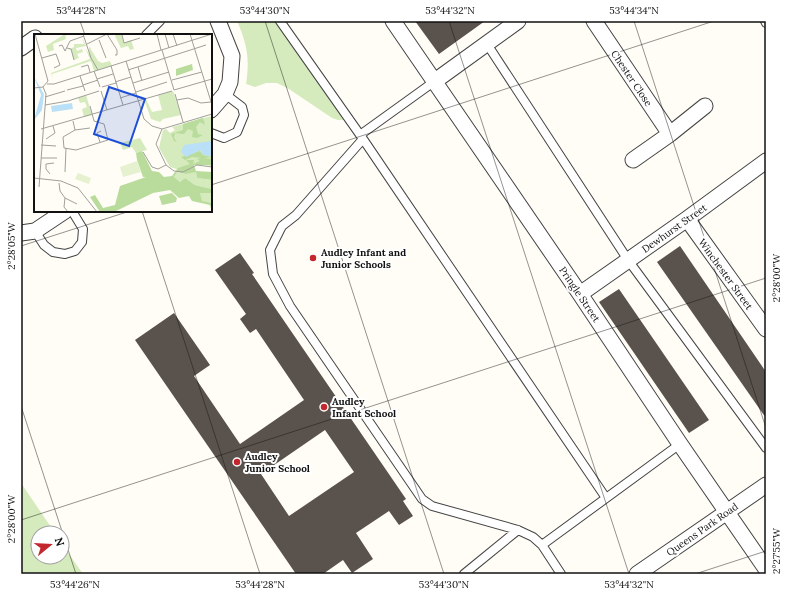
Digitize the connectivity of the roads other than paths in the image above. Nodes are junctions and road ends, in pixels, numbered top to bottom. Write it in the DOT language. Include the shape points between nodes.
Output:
graph roads {
  1 [pos="160,21"];
  2 [pos="218,21"];
  3 [pos="280,21"];
  4 [pos="393,21"];
  5 [pos="518,21"];
  6 [pos="594,21"];
  7 [pos="147,34"];
  8 [pos="34,39"];
  9 [pos="487,44"];
  10 [pos="21,48"];
  11 [pos="435,81"];
  12 [pos="225,94"];
  13 [pos="705,106"];
  14 [pos="212,109"];
  15 [pos="212,133"];
  16 [pos="670,134"];
  17 [pos="361,137"];
  18 [pos="633,160"];
  19 [pos="766,161"];
  20 [pos="63,212"];
  21 [pos="73,212"];
  22 [pos="687,219"];
  23 [pos="28,232"];
  24 [pos="628,260"];
  25 [pos="580,294"];
  26 [pos="766,329"];
  27 [pos="680,444"];
  28 [pos="766,448"];
  29 [pos="766,485"];
  30 [pos="606,498"];
  31 [pos="727,512"];
  32 [pos="518,530"];
  33 [pos="542,545"];
  34 [pos="766,569"];
  35 [pos="464,574"];
  36 [pos="561,574"];
  37 [pos="638,574"];
  1 -- 7 [label="lane"];
  2 -- 12 [label="street" via="232,56 230,82"];
  3 -- 17 [label="lane"];
  4 -- 11 [label="street, Pringle Street"];
  5 -- 9 [label="street"];
  6 -- 16 [label="street, Chester Close"];
  8 -- 10 [label="street"];
  9 -- 11 [label="street"];
  9 -- 24 [label="lane"];
  11 -- 17 [label="lane"];
  11 -- 25 [label="street, Pringle Street"];
  12 -- 14 [label="street"];
  12 -- 15 [label="lane" via="242,107 244,115 237,132 224,138"];
  13 -- 16 [label="street"];
  16 -- 18 [label="street"];
  17 -- 30 [label="lane"];
  17 -- 32 [label="lane" via="296,215 282,226 270,250 273,274 290,306 422,499 432,506"];
  19 -- 22 [label="street, Dewhurst Street"];
  20 -- 23 [label="street"];
  21 -- 23 [label="lane" via="82,229 82,242 75,251 65,254 53,252"];
  22 -- 24 [label="street, Dewhurst Street"];
  22 -- 26 [label="street, Winchester Street"];
  24 -- 25 [label="street, Dewhurst Street"];
  24 -- 28 [label="lane"];
  25 -- 27 [label="street, Pringle Street"];
  27 -- 30 [label="lane"];
  27 -- 31 [label="street, Pringle Street"];
  29 -- 31 [label="street, Queens Park Road"];
  30 -- 33 [label="lane"];
  31 -- 34 [label="street, Pringle Street"];
  31 -- 37 [label="street, Queens Park Road"];
  32 -- 33 [label="lane" via="533,537"];
  32 -- 35 [label="lane"];
  33 -- 36 [label="lane"];
}
